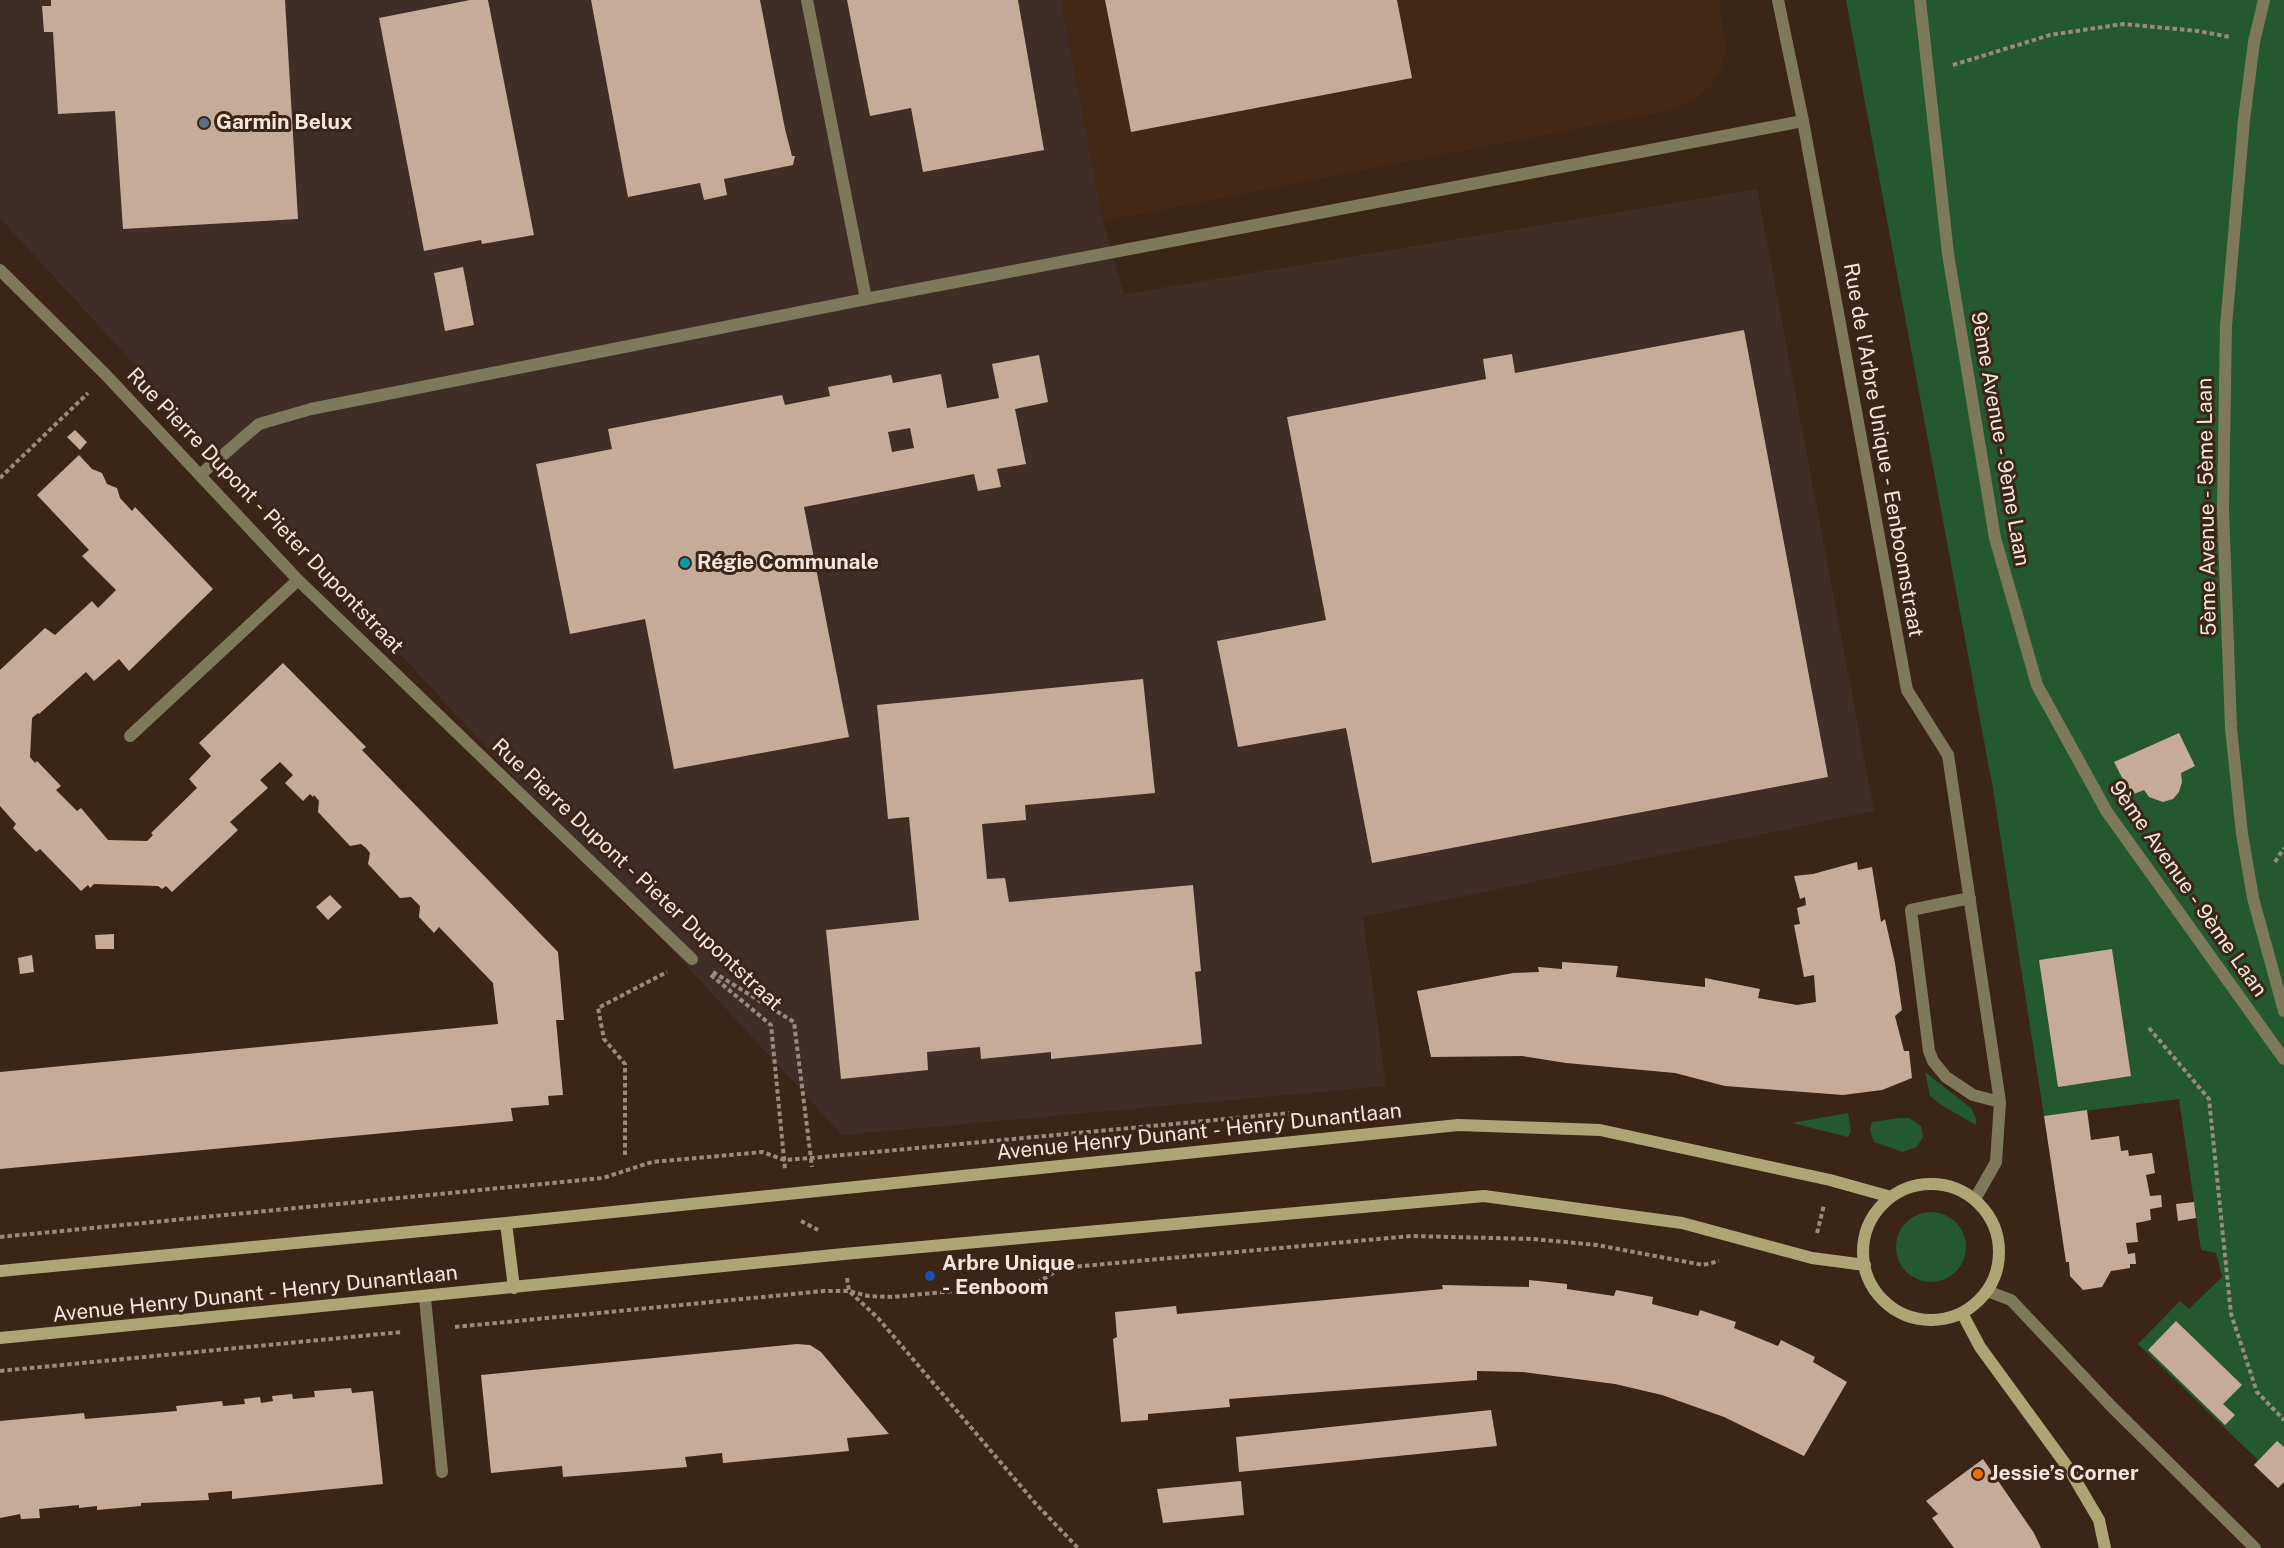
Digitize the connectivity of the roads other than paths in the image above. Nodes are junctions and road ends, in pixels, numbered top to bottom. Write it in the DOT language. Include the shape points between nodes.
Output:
graph roads {
  1 [pos="807,0"];
  2 [pos="1778,0"];
  3 [pos="1920,0"];
  4 [pos="2264,0"];
  5 [pos="1803,121"];
  6 [pos="0,270"];
  7 [pos="866,299"];
  8 [pos="201,474"];
  9 [pos="298,579"];
  10 [pos="130,736"];
  11 [pos="1970,898"];
  12 [pos="692,959"];
  13 [pos="2284,1011"];
  14 [pos="2284,1059"];
  15 [pos="2000,1102"];
  16 [pos="1891,1197"];
  17 [pos="1975,1199"];
  18 [pos="506,1223"];
  19 [pos="1864,1264"];
  20 [pos="0,1271"];
  21 [pos="514,1288"];
  22 [pos="1987,1291"];
  23 [pos="425,1298"];
  24 [pos="1962,1313"];
  25 [pos="0,1338"];
  26 [pos="442,1472"];
  27 [pos="2105,1548"];
  28 [pos="2254,1548"];
  1 -- 7 [label="street"];
  2 -- 5 [label="street, Rue de l'Arbre Unique - Eenboomstraat"];
  3 -- 14 [label="street, 9ème Avenue - 9ème Laan" via="1948,254 1995,538 2037,685 2108,812"];
  4 -- 13 [label="street, 5ème Avenue - 5ème Laan" via="2244,120 2226,326 2223,509 2231,728 2242,834 2253,898"];
  5 -- 7 [label="street"];
  5 -- 11 [label="street, Rue de l'Arbre Unique - Eenboomstraat" via="1907,690 1948,755"];
  6 -- 8 [label="street, Rue Pierre Dupont - Pieter Dupontstraat"];
  7 -- 8 [label="street" via="311,410 259,424"];
  8 -- 9 [label="street, Rue Pierre Dupont - Pieter Dupontstraat"];
  9 -- 10 [label="street"];
  9 -- 12 [label="street, Rue Pierre Dupont - Pieter Dupontstraat"];
  11 -- 15 [label="street, Rue de l'Arbre Unique - Eenboomstraat"];
  11 -- 15 [label="street" via="1911,910 1929,1051 1946,1077 1973,1095"];
  15 -- 17 [label="street, Rue de l'Arbre Unique - Eenboomstraat" via="1996,1162"];
  16 -- 17 [label="street" via="1930,1183 1951,1186"];
  16 -- 18 [label="street, Avenue Henry Dunant - Henry Dunantlaan" via="1600,1130 1458,1125"];
  16 -- 19 [label="street" via="1868,1227 1863,1245"];
  17 -- 22 [label="street" via="1996,1229 2000,1251"];
  18 -- 20 [label="street, Avenue Henry Dunant - Henry Dunantlaan"];
  18 -- 21 [label="street"];
  19 -- 21 [label="street, Avenue Henry Dunant - Henry Dunantlaan" via="1812,1258 1682,1223 1484,1196"];
  19 -- 24 [label="street" via="1884,1301 1901,1313 1921,1319 1942,1319"];
  21 -- 23 [label="street, Avenue Henry Dunant - Henry Dunantlaan"];
  22 -- 24 [label="street"];
  22 -- 28 [label="street" via="2011,1300"];
  23 -- 25 [label="street, Avenue Henry Dunant - Henry Dunantlaan"];
  23 -- 26 [label="street"];
  24 -- 27 [label="street" via="1980,1347 2069,1469 2099,1520"];
}
